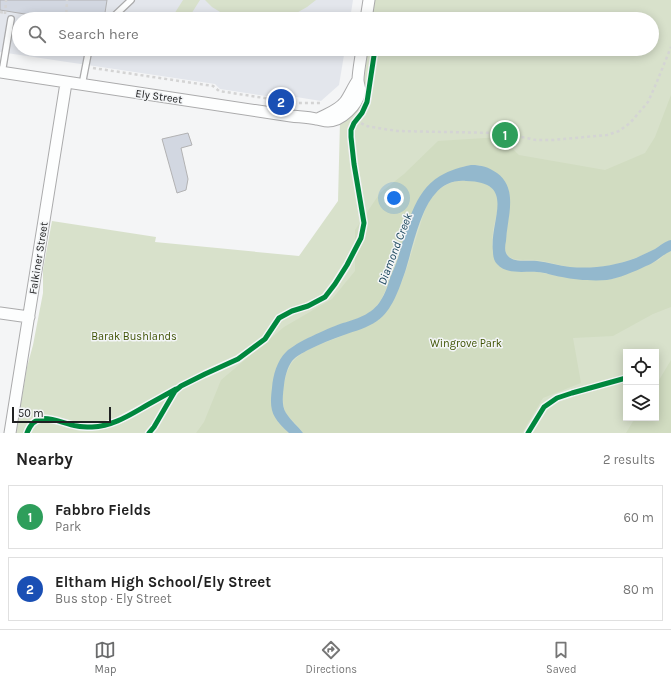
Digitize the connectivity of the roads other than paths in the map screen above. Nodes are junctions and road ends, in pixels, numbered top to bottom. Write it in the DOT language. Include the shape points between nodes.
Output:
graph roads {
  1 [pos="131,0"];
  2 [pos="369,0"];
  3 [pos="118,12"];
  4 [pos="367,12"];
  5 [pos="11,20"];
  6 [pos="88,56"];
  7 [pos="361,56"];
  8 [pos="1,72"];
  9 [pos="66,83"];
  10 [pos="82,85"];
  11 [pos="0,313"];
  12 [pos="28,317"];
  13 [pos="10,433"];
  1 -- 3 [label="lane"];
  2 -- 4 [label="street"];
  5 -- 8 [label="lane"];
  6 -- 10 [label="lane"];
  7 -- 10 [label="street, Ely Street" via="358,98 352,108 341,112 330,121"];
  8 -- 9 [label="street, Ely Street"];
  9 -- 10 [label="street, Ely Street"];
  9 -- 12 [label="street, Falkiner Street"];
  11 -- 12 [label="street"];
  12 -- 13 [label="street, Falkiner Street"];
}
